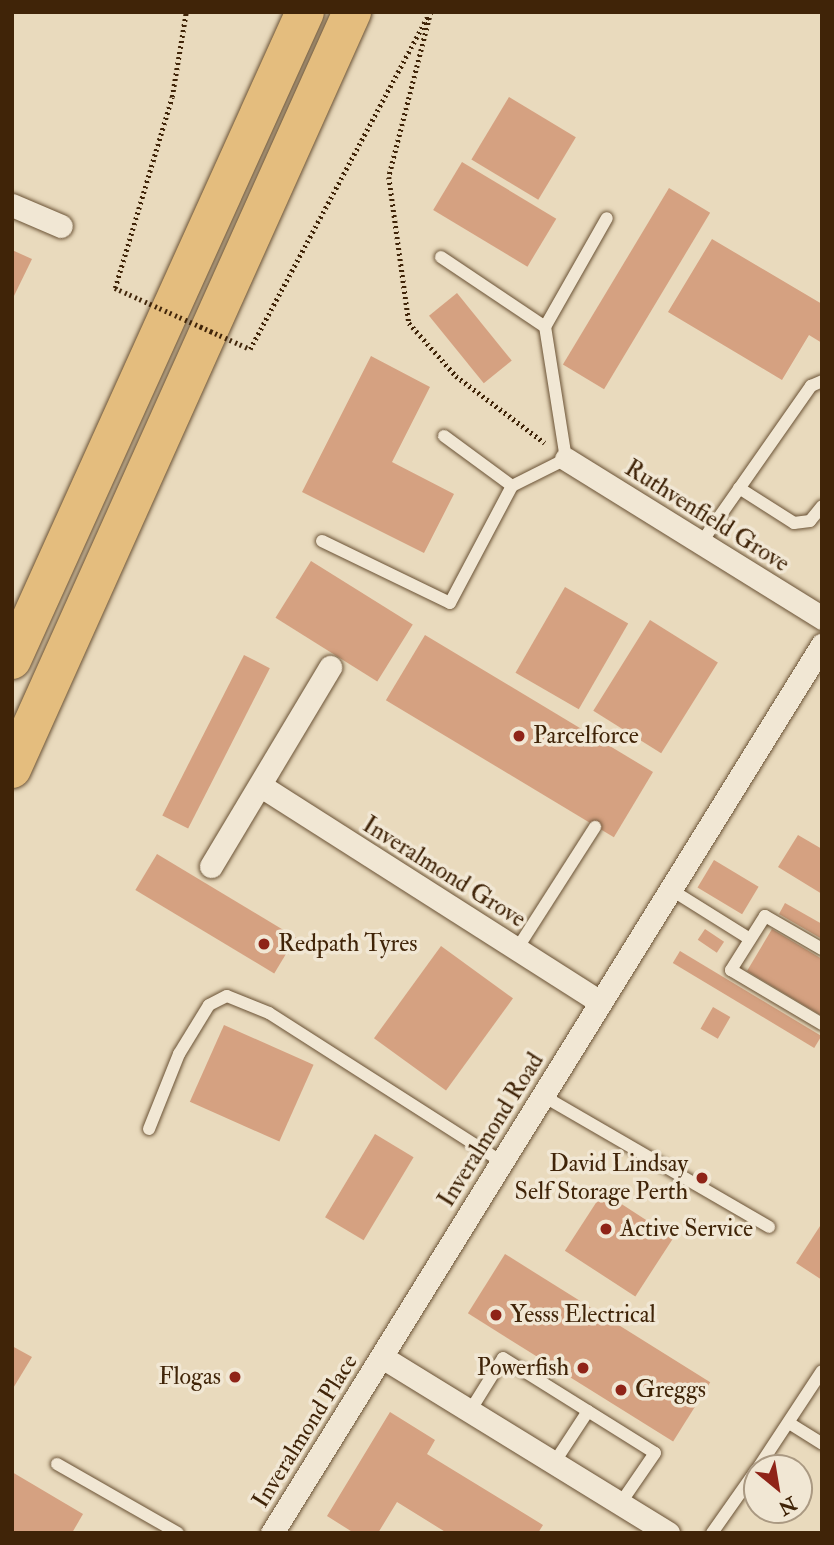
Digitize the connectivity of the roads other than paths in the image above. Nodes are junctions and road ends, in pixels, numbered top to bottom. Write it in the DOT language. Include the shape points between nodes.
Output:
graph roads {
  1 [pos="283,12"];
  2 [pos="304,12"];
  3 [pos="352,12"];
  4 [pos="12,205"];
  5 [pos="217,208"];
  6 [pos="607,218"];
  7 [pos="61,226"];
  8 [pos="441,257"];
  9 [pos="545,327"];
  10 [pos="822,381"];
  11 [pos="444,436"];
  12 [pos="566,459"];
  13 [pos="512,486"];
  14 [pos="739,488"];
  15 [pos="822,506"];
  16 [pos="322,541"];
  17 [pos="701,543"];
  18 [pos="822,618"];
  19 [pos="822,645"];
  20 [pos="12,660"];
  21 [pos="330,667"];
  22 [pos="12,769"];
  23 [pos="261,786"];
  24 [pos="595,827"];
  25 [pos="211,866"];
  26 [pos="670,889"];
  27 [pos="750,939"];
  28 [pos="517,949"];
  29 [pos="822,949"];
  30 [pos="600,1002"];
  31 [pos="822,1024"];
  32 [pos="545,1097"];
  33 [pos="149,1129"];
  34 [pos="502,1163"];
  35 [pos="769,1227"];
  36 [pos="382,1357"];
  37 [pos="822,1371"];
  38 [pos="470,1411"];
  39 [pos="588,1411"];
  40 [pos="789,1423"];
  41 [pos="822,1444"];
  42 [pos="767,1454"];
  43 [pos="554,1463"];
  44 [pos="57,1464"];
  45 [pos="743,1489"];
  46 [pos="620,1504"];
  47 [pos="178,1533"];
  48 [pos="272,1533"];
  49 [pos="668,1533"];
  50 [pos="712,1533"];
  1 -- 5 [label="highway"];
  2 -- 5 [label="highway"];
  3 -- 22 [label="highway"];
  4 -- 7 [label="street"];
  5 -- 20 [label="highway"];
  6 -- 9 [label="lane"];
  8 -- 9 [label="lane"];
  9 -- 12 [label="lane"];
  10 -- 14 [label="lane" via="811,386"];
  11 -- 13 [label="lane"];
  12 -- 13 [label="lane"];
  12 -- 17 [label="street, Ruthvenfield Grove"];
  13 -- 16 [label="lane" via="450,603"];
  14 -- 15 [label="lane" via="794,523 810,521"];
  14 -- 17 [label="lane"];
  17 -- 18 [label="street, Ruthvenfield Grove"];
  19 -- 26 [label="street, Inveralmond Road"];
  21 -- 23 [label="street"];
  23 -- 25 [label="street"];
  23 -- 28 [label="street, Inveralmond Grove"];
  24 -- 28 [label="lane"];
  26 -- 27 [label="lane"];
  26 -- 30 [label="street, Inveralmond Road"];
  27 -- 29 [label="lane" via="765,916"];
  27 -- 31 [label="lane" via="731,970"];
  28 -- 30 [label="street, Inveralmond Grove"];
  30 -- 32 [label="street, Inveralmond Road"];
  32 -- 34 [label="street, Inveralmond Road"];
  32 -- 35 [label="lane"];
  33 -- 34 [label="lane" via="179,1054 209,1005 227,996 269,1013"];
  34 -- 36 [label="street, Inveralmond Road"];
  36 -- 38 [label="street"];
  36 -- 48 [label="street, Inveralmond Place"];
  37 -- 40 [label="lane"];
  38 -- 39 [label="lane" via="503,1358"];
  38 -- 43 [label="street"];
  39 -- 43 [label="lane"];
  39 -- 46 [label="lane" via="655,1453"];
  40 -- 41 [label="lane"];
  40 -- 42 [label="lane"];
  43 -- 46 [label="street"];
  44 -- 47 [label="lane"];
  45 -- 50 [label="lane"];
  46 -- 49 [label="street"];
}
